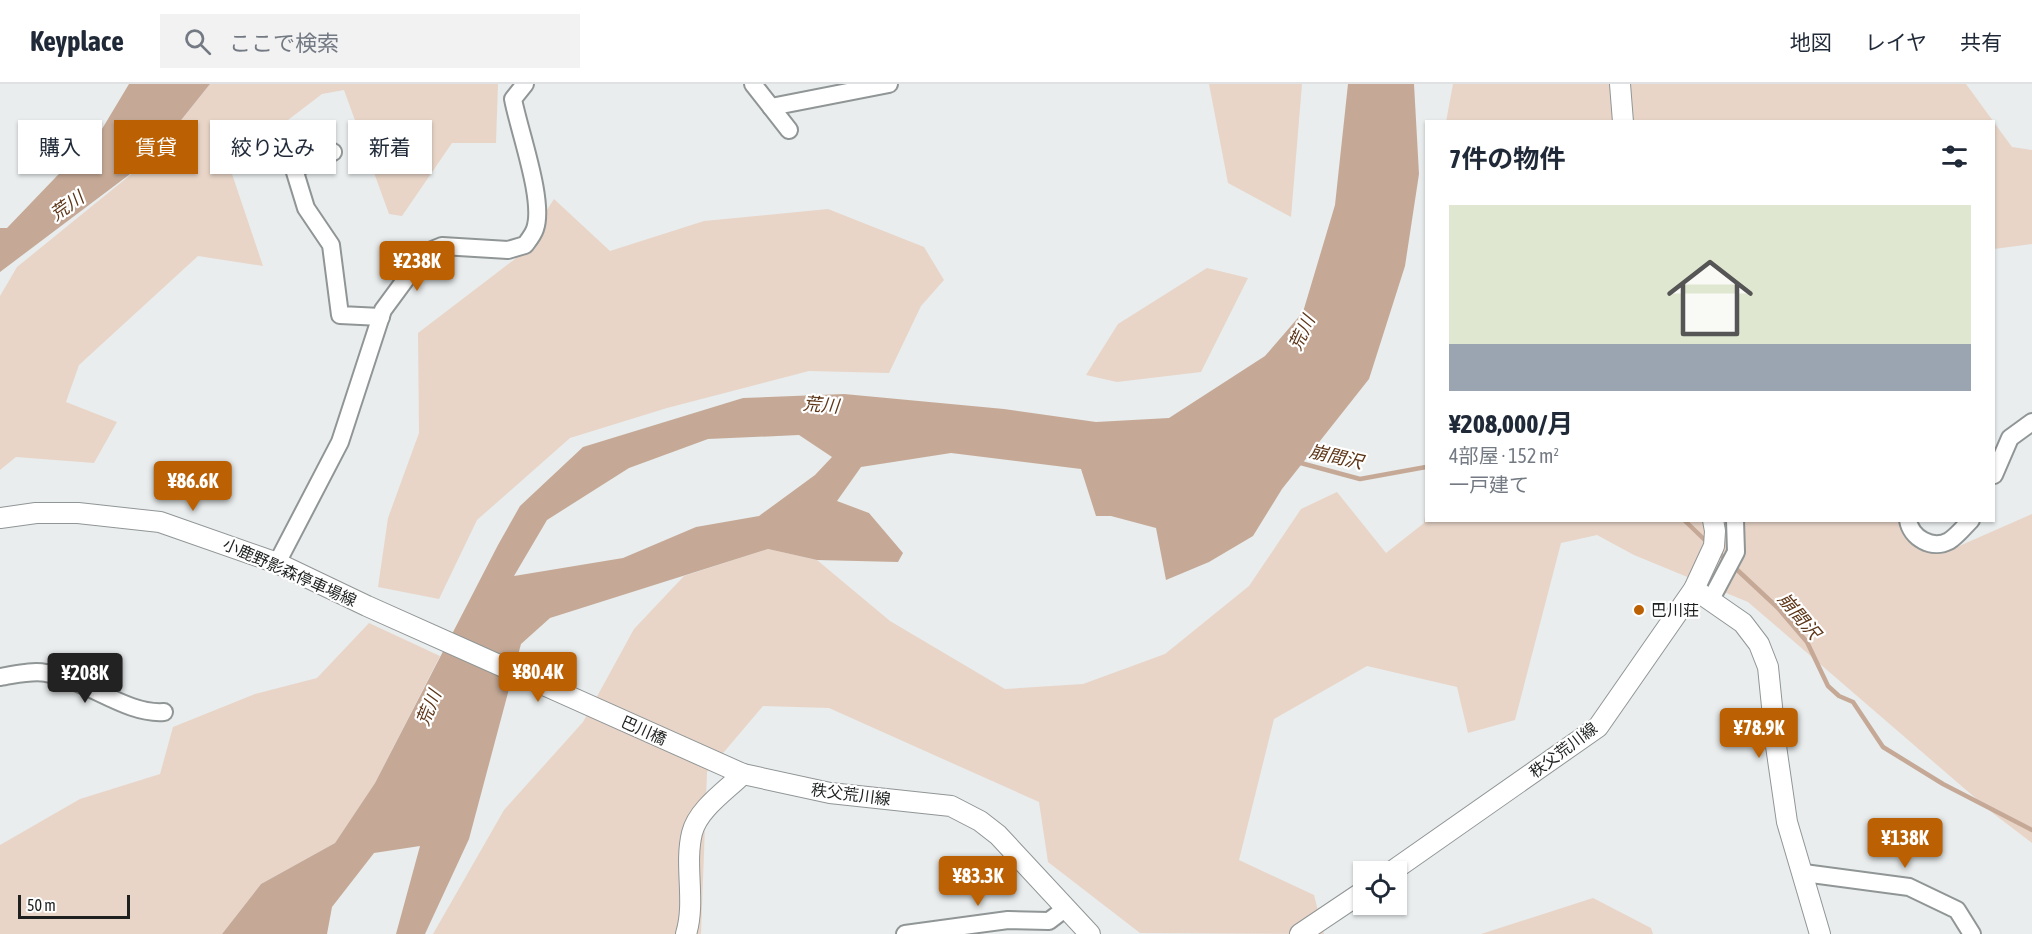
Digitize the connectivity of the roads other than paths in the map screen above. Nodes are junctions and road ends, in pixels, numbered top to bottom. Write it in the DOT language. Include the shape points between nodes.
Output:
graph roads {
  1 [pos="525,84"];
  2 [pos="753,84"];
  3 [pos="889,84"];
  4 [pos="1620,84"];
  5 [pos="771,107"];
  6 [pos="1623,120"];
  7 [pos="789,130"];
  8 [pos="296,174"];
  9 [pos="381,317"];
  10 [pos="2032,422"];
  11 [pos="1995,473"];
  12 [pos="0,518"];
  13 [pos="1713,522"];
  14 [pos="1735,522"];
  15 [pos="1908,522"];
  16 [pos="1969,522"];
  17 [pos="277,563"];
  18 [pos="1694,589"];
  19 [pos="1710,601"];
  20 [pos="366,606"];
  21 [pos="0,677"];
  22 [pos="164,712"];
  23 [pos="743,774"];
  24 [pos="1407,861"];
  25 [pos="1804,873"];
  26 [pos="1353,898"];
  27 [pos="1066,908"];
  28 [pos="686,934"];
  29 [pos="905,934"];
  30 [pos="1089,934"];
  31 [pos="1300,934"];
  32 [pos="1820,934"];
  33 [pos="1972,934"];
  1 -- 9 [label="street" via="513,99 538,214 535,231 525,245 508,250 442,246 425,253"];
  2 -- 5 [label="street"];
  3 -- 5 [label="street"];
  4 -- 6 [label="main road"];
  5 -- 7 [label="street"];
  8 -- 9 [label="street" via="306,208 331,245 340,315"];
  9 -- 17 [label="street" via="340,442"];
  10 -- 11 [label="street" via="2010,438"];
  12 -- 17 [label="main road, 小鹿野影森停車場線" via="78,513 160,522"];
  13 -- 18 [label="main road, 秩父荒川線" via="1714,546"];
  14 -- 19 [label="street" via="1736,552"];
  15 -- 16 [label="street" via="1910,531 1923,541 1937,544 1949,541"];
  17 -- 20 [label="main road, 小鹿野影森停車場線"];
  18 -- 19 [label="main road"];
  18 -- 24 [label="main road, 秩父荒川線" via="1598,727"];
  19 -- 25 [label="main road" via="1743,623 1759,644 1768,667 1787,822"];
  20 -- 23 [label="main road, 巴川橋"];
  21 -- 22 [label="street" via="45,672 74,680 150,713"];
  23 -- 27 [label="main road, 秩父荒川線" via="830,793 951,806 998,835"];
  23 -- 28 [label="main road" via="706,810 692,832 690,919"];
  25 -- 32 [label="main road"];
  25 -- 33 [label="street" via="1909,888 1957,910"];
  26 -- 31 [label="main road"];
  27 -- 29 [label="street" via="1049,921 1008,920"];
  27 -- 30 [label="main road, 秩父荒川線"];
}
